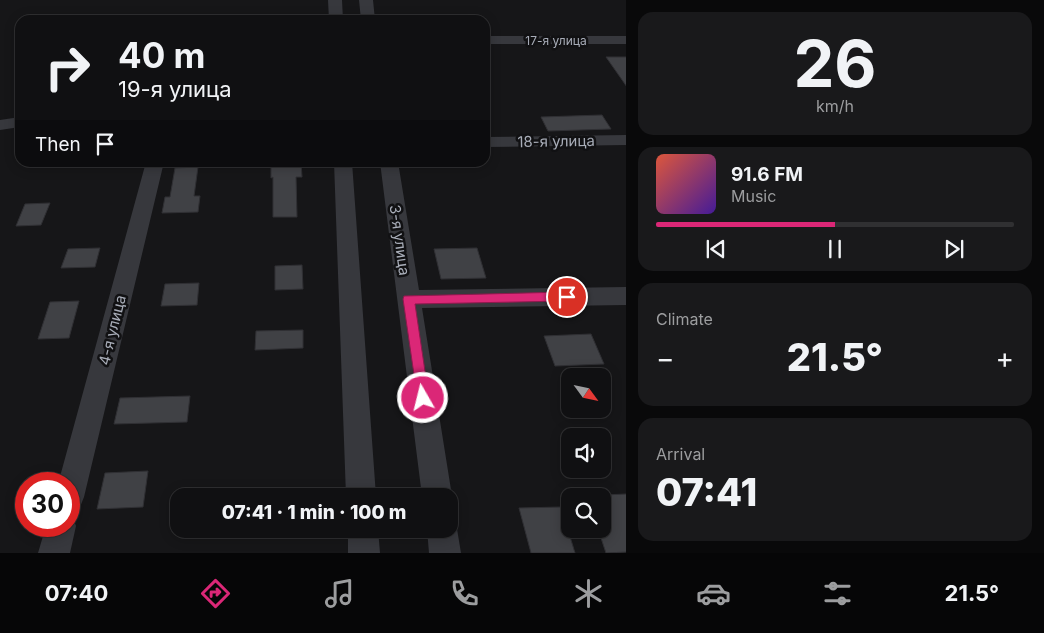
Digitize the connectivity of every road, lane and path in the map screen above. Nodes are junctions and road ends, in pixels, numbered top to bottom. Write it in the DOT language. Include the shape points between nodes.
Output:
graph roads {
  1 [pos="335,0"];
  2 [pos="366,0"];
  3 [pos="336,15"];
  4 [pos="368,15"];
  5 [pos="490,40"];
  6 [pos="626,40"];
  7 [pos="15,123"];
  8 [pos="0,125"];
  9 [pos="626,140"];
  10 [pos="490,142"];
  11 [pos="154,167"];
  12 [pos="343,167"];
  13 [pos="390,167"];
  14 [pos="626,296"];
  15 [pos="408,299"];
  16 [pos="75,472"];
  17 [pos="361,488"];
  18 [pos="436,488"];
  19 [pos="58,537"];
  20 [pos="363,538"];
  21 [pos="443,538"];
  22 [pos="54,553"];
  23 [pos="364,553"];
  24 [pos="445,553"];
  1 -- 3 [label="street"];
  2 -- 4 [label="street"];
  5 -- 6 [label="street, 17-я улица"];
  7 -- 8 [label="street"];
  9 -- 10 [label="street, 18-я улица"];
  11 -- 16 [label="street, 4-я улица"];
  12 -- 17 [label="street"];
  13 -- 15 [label="street, 3-я улица"];
  14 -- 15 [label="street"];
  15 -- 18 [label="street, 3-я улица"];
  19 -- 22 [label="street"];
  20 -- 23 [label="street"];
  21 -- 24 [label="street"];
}
